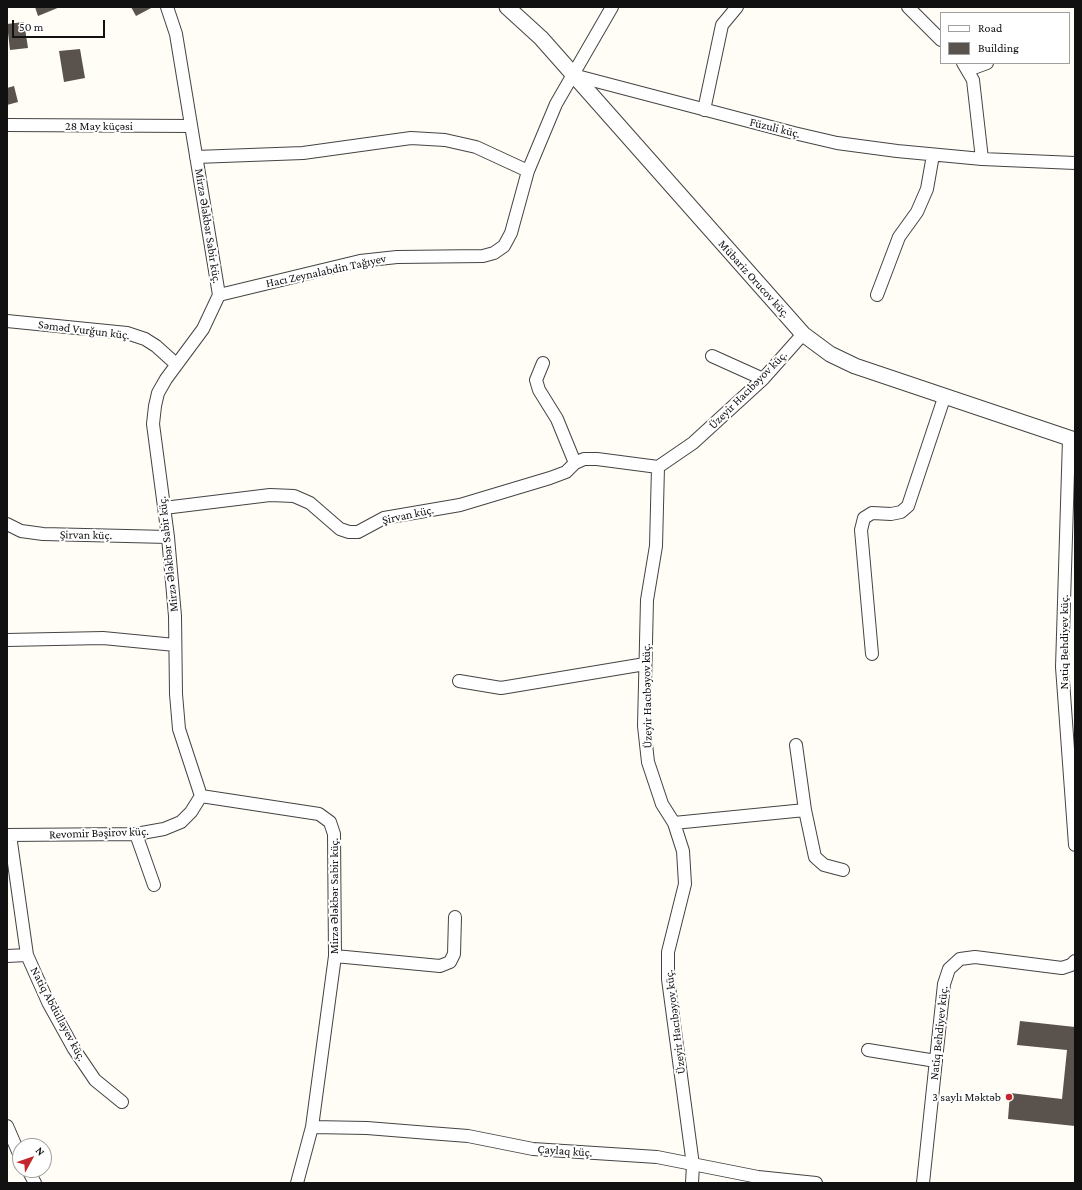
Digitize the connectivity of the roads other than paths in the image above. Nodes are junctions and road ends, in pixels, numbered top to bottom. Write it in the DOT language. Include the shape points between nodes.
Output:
graph roads {
  1 [pos="167,7"];
  2 [pos="507,7"];
  3 [pos="612,7"];
  4 [pos="737,7"];
  5 [pos="908,7"];
  6 [pos="940,39"];
  7 [pos="981,64"];
  8 [pos="966,66"];
  9 [pos="572,75"];
  10 [pos="704,110"];
  11 [pos="7,126"];
  12 [pos="191,126"];
  13 [pos="933,155"];
  14 [pos="196,157"];
  15 [pos="982,159"];
  16 [pos="1075,163"];
  17 [pos="528,171"];
  18 [pos="219,295"];
  19 [pos="878,295"];
  20 [pos="7,322"];
  21 [pos="803,334"];
  22 [pos="712,356"];
  23 [pos="543,363"];
  24 [pos="176,364"];
  25 [pos="763,378"];
  26 [pos="944,398"];
  27 [pos="1072,439"];
  28 [pos="576,463"];
  29 [pos="658,467"];
  30 [pos="164,508"];
  31 [pos="7,524"];
  32 [pos="168,537"];
  33 [pos="7,640"];
  34 [pos="175,645"];
  35 [pos="872,654"];
  36 [pos="645,664"];
  37 [pos="459,681"];
  38 [pos="796,745"];
  39 [pos="201,796"];
  40 [pos="804,810"];
  41 [pos="674,823"];
  42 [pos="136,834"];
  43 [pos="9,835"];
  44 [pos="1075,845"];
  45 [pos="843,870"];
  46 [pos="154,885"];
  47 [pos="455,917"];
  48 [pos="27,955"];
  49 [pos="7,956"];
  50 [pos="335,956"];
  51 [pos="1075,961"];
  52 [pos="868,1050"];
  53 [pos="936,1061"];
  54 [pos="122,1102"];
  55 [pos="7,1126"];
  56 [pos="312,1128"];
  57 [pos="12,1138"];
  58 [pos="693,1165"];
  59 [pos="297,1183"];
  60 [pos="692,1183"];
  61 [pos="816,1183"];
  62 [pos="923,1183"];
  1 -- 12 [label="street, Mirzə Ələkbər Sabir küç." via="176,34"];
  2 -- 9 [label="street, Mübariz Orucov küç." via="540,38"];
  3 -- 9 [label="street, Hacı Zeynalabdin Tağıyev"];
  4 -- 10 [label="street" via="722,25"];
  5 -- 6 [label="street"];
  7 -- 8 [label="street"];
  8 -- 15 [label="street" via="973,80"];
  9 -- 10 [label="street, Füzuli küç."];
  9 -- 17 [label="street, Hacı Zeynalabdin Tağıyev" via="556,104"];
  9 -- 21 [label="street, Mübariz Orucov küç."];
  10 -- 13 [label="street, Füzuli küç." via="837,143"];
  11 -- 12 [label="street, 28 May küçəsi"];
  12 -- 14 [label="street, Mirzə Ələkbər Sabir küç."];
  13 -- 15 [label="street, Füzuli küç."];
  13 -- 19 [label="street" via="927,189 917,212 899,237"];
  14 -- 17 [label="street" via="303,153 411,138 445,140 476,147"];
  14 -- 18 [label="street, Mirzə Ələkbər Sabir küç."];
  15 -- 16 [label="street, Füzuli küç."];
  17 -- 18 [label="street, Hacı Zeynalabdin Tağıyev" via="511,233 504,246 494,253 482,256 397,257 360,261"];
  18 -- 24 [label="street, Mirzə Ələkbər Sabir küç." via="203,329"];
  20 -- 24 [label="street, Səməd Vurğun küç." via="127,333 156,346"];
  21 -- 25 [label="street, Üzeyir Hacıbəyov küç."];
  21 -- 26 [label="street, Mübariz Orucov küç." via="830,354 855,366"];
  22 -- 25 [label="street"];
  23 -- 28 [label="street" via="536,380 539,390 557,419"];
  24 -- 30 [label="street, Mirzə Ələkbər Sabir küç." via="158,393 153,424"];
  25 -- 29 [label="street, Üzeyir Hacıbəyov küç." via="693,443"];
  26 -- 27 [label="street, Mübariz Orucov küç."];
  26 -- 35 [label="street" via="908,506 901,512 872,513 864,518 861,530"];
  27 -- 44 [label="street, Natiq Behdiyev küç." via="1062,667"];
  28 -- 29 [label="street, Şirvan küç." via="584,459 597,459"];
  28 -- 30 [label="street, Şirvan küç." via="566,472 550,478 460,505 384,518 358,532 340,529 310,504 294,496 270,495"];
  29 -- 36 [label="street, Üzeyir Hacıbəyov küç." via="656,546 647,600"];
  30 -- 32 [label="street, Mirzə Ələkbər Sabir küç."];
  31 -- 32 [label="street, Şirvan küç." via="21,531 43,534"];
  32 -- 34 [label="street, Mirzə Ələkbər Sabir küç."];
  33 -- 34 [label="street" via="103,638"];
  34 -- 39 [label="street, Mirzə Ələkbər Sabir küç." via="179,729"];
  36 -- 37 [label="street" via="501,688"];
  36 -- 41 [label="street, Üzeyir Hacıbəyov küç." via="644,726 648,762 662,804"];
  38 -- 40 [label="street"];
  39 -- 42 [label="street, Revomir Bəşirov küç." via="181,822 164,829"];
  39 -- 50 [label="street, Mirzə Ələkbər Sabir küç." via="319,814 330,822 334,834"];
  40 -- 41 [label="street"];
  40 -- 45 [label="street" via="815,856 824,865"];
  41 -- 58 [label="street, Üzeyir Hacıbəyov küç." via="683,851 685,884 668,952 668,979"];
  42 -- 43 [label="street, Revomir Bəşirov küç."];
  42 -- 46 [label="street"];
  43 -- 48 [label="street"];
  47 -- 50 [label="street" via="454,954 450,962 440,966"];
  48 -- 49 [label="street, Natiq Abdullayev küç."];
  48 -- 54 [label="street, Natiq Abdullayev küç." via="48,1002 74,1049 95,1080"];
  50 -- 56 [label="street, Mirzə Ələkbər Sabir küç."];
  51 -- 53 [label="street, Natiq Behdiyev küç." via="1062,968 975,957 960,958 949,969 944,984"];
  52 -- 53 [label="street"];
  53 -- 62 [label="street, Natiq Behdiyev küç."];
  55 -- 57 [label="street"];
  56 -- 58 [label="street, Çaylaq küç." via="367,1128 468,1136 533,1149 657,1157"];
  56 -- 59 [label="street, Mirzə Ələkbər Sabir küç."];
  58 -- 60 [label="street, Üzeyir Hacıbəyov küç."];
  58 -- 61 [label="street, Çaylaq küç." via="758,1177"];
}
